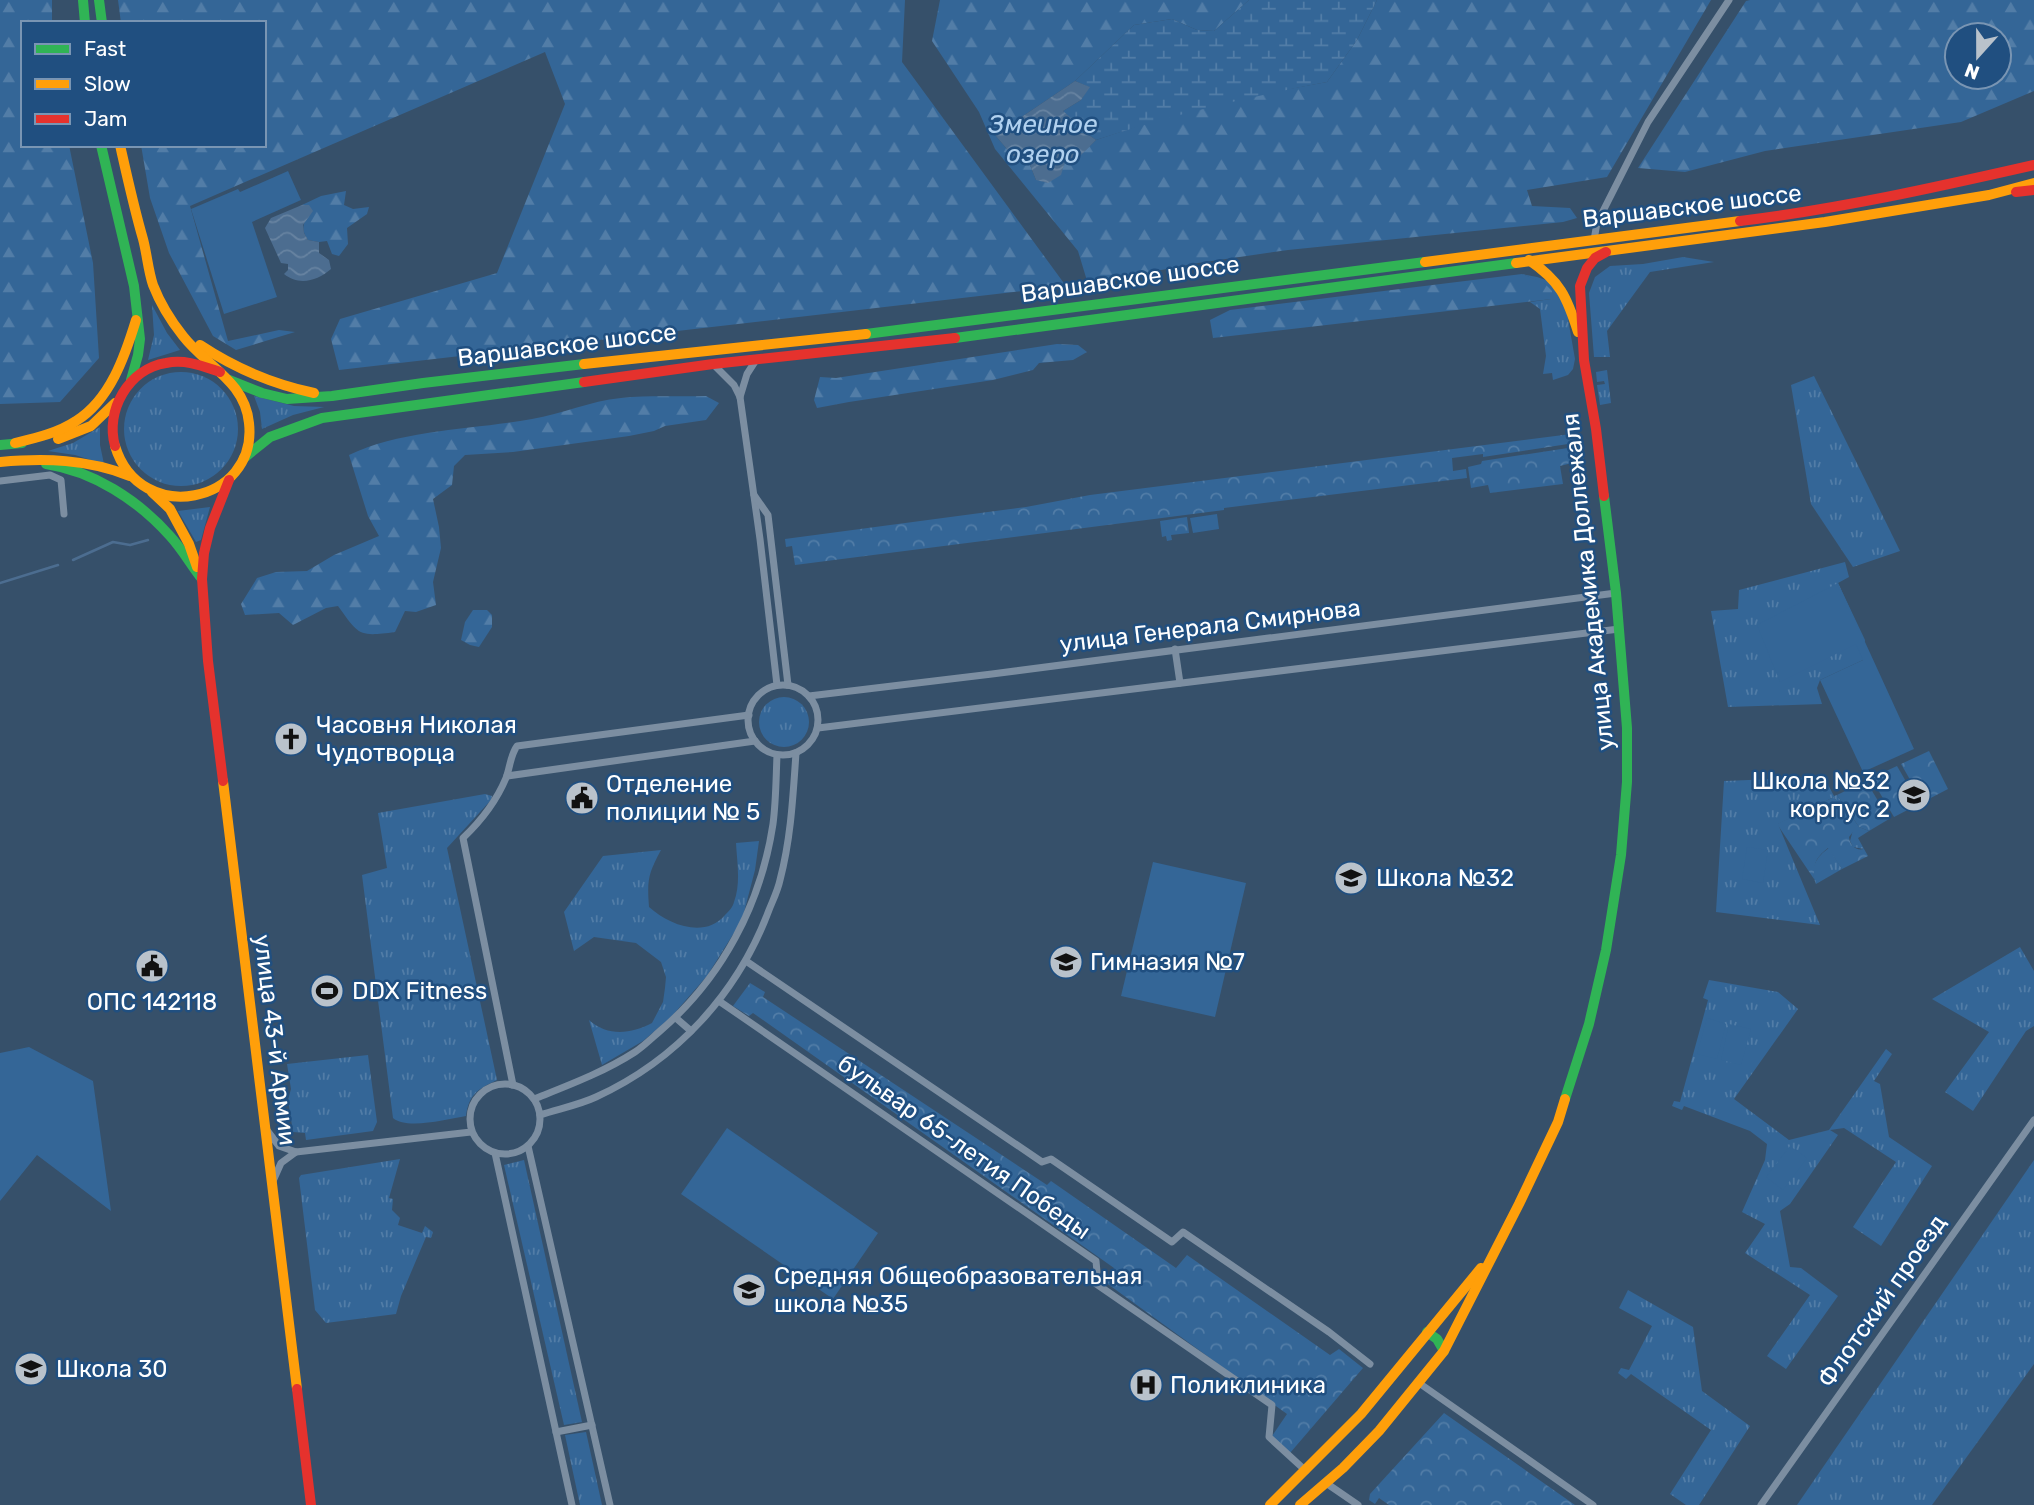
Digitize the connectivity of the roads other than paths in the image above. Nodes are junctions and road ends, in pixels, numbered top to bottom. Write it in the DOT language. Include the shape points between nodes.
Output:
graph roads {
  1 [pos="83,0"];
  2 [pos="99,0"];
  3 [pos="1730,0"];
  4 [pos="85,21"];
  5 [pos="102,21"];
  6 [pos="101,147"];
  7 [pos="120,147"];
  8 [pos="2034,165"];
  9 [pos="2034,183"];
  10 [pos="2034,190"];
  11 [pos="1989,195"];
  12 [pos="1594,240"];
  13 [pos="1612,249"];
  14 [pos="1528,260"];
  15 [pos="137,316"];
  16 [pos="173,322"];
  17 [pos="1583,348"];
  18 [pos="757,359"];
  19 [pos="713,364"];
  20 [pos="225,376"];
  21 [pos="131,380"];
  22 [pos="332,396"];
  23 [pos="740,397"];
  24 [pos="118,400"];
  25 [pos="15,443"];
  26 [pos="0,444"];
  27 [pos="244,458"];
  28 [pos="0,463"];
  29 [pos="132,477"];
  30 [pos="230,477"];
  31 [pos="0,481"];
  32 [pos="152,491"];
  33 [pos="753,495"];
  34 [pos="64,514"];
  35 [pos="771,538"];
  36 [pos="760,539"];
  37 [pos="202,579"];
  38 [pos="1616,593"];
  39 [pos="1619,629"];
  40 [pos="1175,649"];
  41 [pos="1180,683"];
  42 [pos="777,685"];
  43 [pos="788,685"];
  44 [pos="809,695"];
  45 [pos="749,715"];
  46 [pos="818,729"];
  47 [pos="755,741"];
  48 [pos="796,753"];
  49 [pos="777,755"];
  50 [pos="507,776"];
  51 [pos="747,917"];
  52 [pos="764,925"];
  53 [pos="746,961"];
  54 [pos="719,1001"];
  55 [pos="676,1018"];
  56 [pos="691,1031"];
  57 [pos="513,1085"];
  58 [pos="534,1100"];
  59 [pos="540,1115"];
  60 [pos="2034,1120"];
  61 [pos="265,1128"];
  62 [pos="471,1132"];
  63 [pos="528,1146"];
  64 [pos="296,1152"];
  65 [pos="495,1153"];
  66 [pos="271,1184"];
  67 [pos="1494,1252"];
  68 [pos="1427,1332"];
  69 [pos="1444,1351"];
  70 [pos="1370,1364"];
  71 [pos="1419,1382"];
  72 [pos="592,1426"];
  73 [pos="556,1432"];
  74 [pos="1306,1471"];
  75 [pos="1326,1483"];
  76 [pos="1273,1503"];
  77 [pos="311,1505"];
  78 [pos="572,1505"];
  79 [pos="610,1505"];
  80 [pos="1300,1505"];
  81 [pos="1358,1505"];
  82 [pos="1593,1505"];
  83 [pos="1761,1505"];
  1 -- 4 [label="main road"];
  2 -- 5 [label="main road"];
  3 -- 12 [label="street" via="1648,122 1597,223"];
  6 -- 15 [label="main road"];
  7 -- 16 [label="main road" via="156,292"];
  8 -- 12 [label="main road, Варшавское шоссе" via="1835,208"];
  9 -- 11 [label="main road, Варшавское шоссе"];
  10 -- 11 [label="main road"];
  11 -- 13 [label="main road, Варшавское шоссе"];
  12 -- 22 [label="main road, Варшавское шоссе" via="910,330"];
  13 -- 14 [label="main road, Варшавское шоссе"];
  13 -- 17 [label="main road, улица Академика Доллежаля" via="1595,258 1582,277"];
  14 -- 17 [label="main road, улица Академика Доллежаля" via="1547,271 1565,292"];
  14 -- 18 [label="main road, Варшавское шоссе" via="951,338"];
  15 -- 21 [label="main road" via="140,339"];
  15 -- 25 [label="main road" via="119,368 87,412 65,428"];
  16 -- 20 [label="main road" via="190,345"];
  16 -- 22 [label="main road" via="226,363 258,378"];
  17 -- 38 [label="main road, улица Академика Доллежаля"];
  18 -- 19 [label="main road, Варшавское шоссе"];
  18 -- 23 [label="street"];
  19 -- 23 [label="street"];
  19 -- 27 [label="main road, Варшавское шоссе" via="322,418 270,437"];
  20 -- 21 [label="main road" via="198,362 174,360 151,366"];
  20 -- 22 [label="main road, Варшавское шоссе" via="287,399"];
  20 -- 27 [label="main road" via="247,410 250,434"];
  21 -- 24 [label="main road"];
  23 -- 33 [label="street"];
  24 -- 25 [label="main road" via="91,426 56,439"];
  24 -- 29 [label="main road" via="112,435 118,458"];
  25 -- 26 [label="main road"];
  27 -- 30 [label="main road"];
  28 -- 29 [label="main road" via="36,458 94,464"];
  28 -- 37 [label="main road" via="57,465 91,477 169,534"];
  29 -- 32 [label="main road"];
  30 -- 32 [label="main road" via="199,495 175,498"];
  30 -- 37 [label="main road, улица 43-й Армии" via="215,507"];
  31 -- 34 [label="street" via="50,475 61,480"];
  32 -- 37 [label="main road, улица 43-й Армии" via="170,509"];
  33 -- 35 [label="street" via="768,515"];
  33 -- 36 [label="street"];
  35 -- 36 [label="street"];
  35 -- 43 [label="street"];
  36 -- 42 [label="street"];
  37 -- 61 [label="main road, улица 43-й Армии" via="209,672"];
  38 -- 39 [label="main road, улица Академика Доллежаля"];
  38 -- 40 [label="street, улица Генерала Смирнова"];
  39 -- 41 [label="street"];
  39 -- 67 [label="main road, улица Академика Доллежаля" via="1628,782 1606,950 1568,1094"];
  40 -- 41 [label="street"];
  40 -- 44 [label="street, улица Генерала Смирнова"];
  41 -- 46 [label="street"];
  42 -- 43 [label="street"];
  42 -- 45 [label="street" via="756,697"];
  43 -- 44 [label="street"];
  44 -- 46 [label="street" via="816,705"];
  45 -- 47 [label="street"];
  45 -- 50 [label="street" via="517,746"];
  46 -- 48 [label="street" via="810,743"];
  47 -- 49 [label="street"];
  47 -- 50 [label="street"];
  48 -- 49 [label="street"];
  48 -- 52 [label="street" via="790,834 780,882"];
  49 -- 51 [label="street" via="773,824"];
  50 -- 57 [label="street" via="489,810 463,838"];
  51 -- 52 [label="street"];
  51 -- 55 [label="street" via="713,974"];
  52 -- 53 [label="street"];
  53 -- 54 [label="street"];
  53 -- 70 [label="street, бульвар 65-летия Победы" via="1042,1162 1051,1158 1172,1242 1183,1232"];
  54 -- 56 [label="street"];
  54 -- 74 [label="street, бульвар 65-летия Победы" via="1096,1261 1092,1281 1272,1405 1269,1437"];
  55 -- 56 [label="street"];
  55 -- 58 [label="street" via="614,1064"];
  56 -- 59 [label="street" via="667,1055 595,1097"];
  57 -- 58 [label="street"];
  57 -- 62 [label="street" via="492,1086 482,1092 471,1110"];
  58 -- 59 [label="street"];
  59 -- 63 [label="street" via="536,1137"];
  60 -- 83 [label="street, Флотский проезд"];
  61 -- 64 [label="street" via="279,1146"];
  61 -- 66 [label="main road, улица 43-й Армии"];
  62 -- 64 [label="street"];
  62 -- 65 [label="street" via="485,1149"];
  63 -- 65 [label="street" via="513,1154"];
  63 -- 72 [label="street"];
  64 -- 66 [label="street" via="281,1163"];
  65 -- 73 [label="street"];
  66 -- 77 [label="main road, улица 43-й Армии"];
  67 -- 68 [label="main road, улица Академика Доллежаля"];
  67 -- 69 [label="main road, улица Академика Доллежаля"];
  68 -- 69 [label="main road"];
  68 -- 74 [label="main road, улица Академика Доллежаля"];
  69 -- 71 [label="main road, улица Академика Доллежаля"];
  71 -- 75 [label="main road, улица Академика Доллежаля"];
  71 -- 82 [label="street"];
  72 -- 73 [label="street"];
  72 -- 79 [label="street"];
  73 -- 78 [label="street"];
  74 -- 76 [label="main road, улица Академика Доллежаля"];
  75 -- 80 [label="main road, улица Академика Доллежаля"];
  75 -- 81 [label="street"];
}
